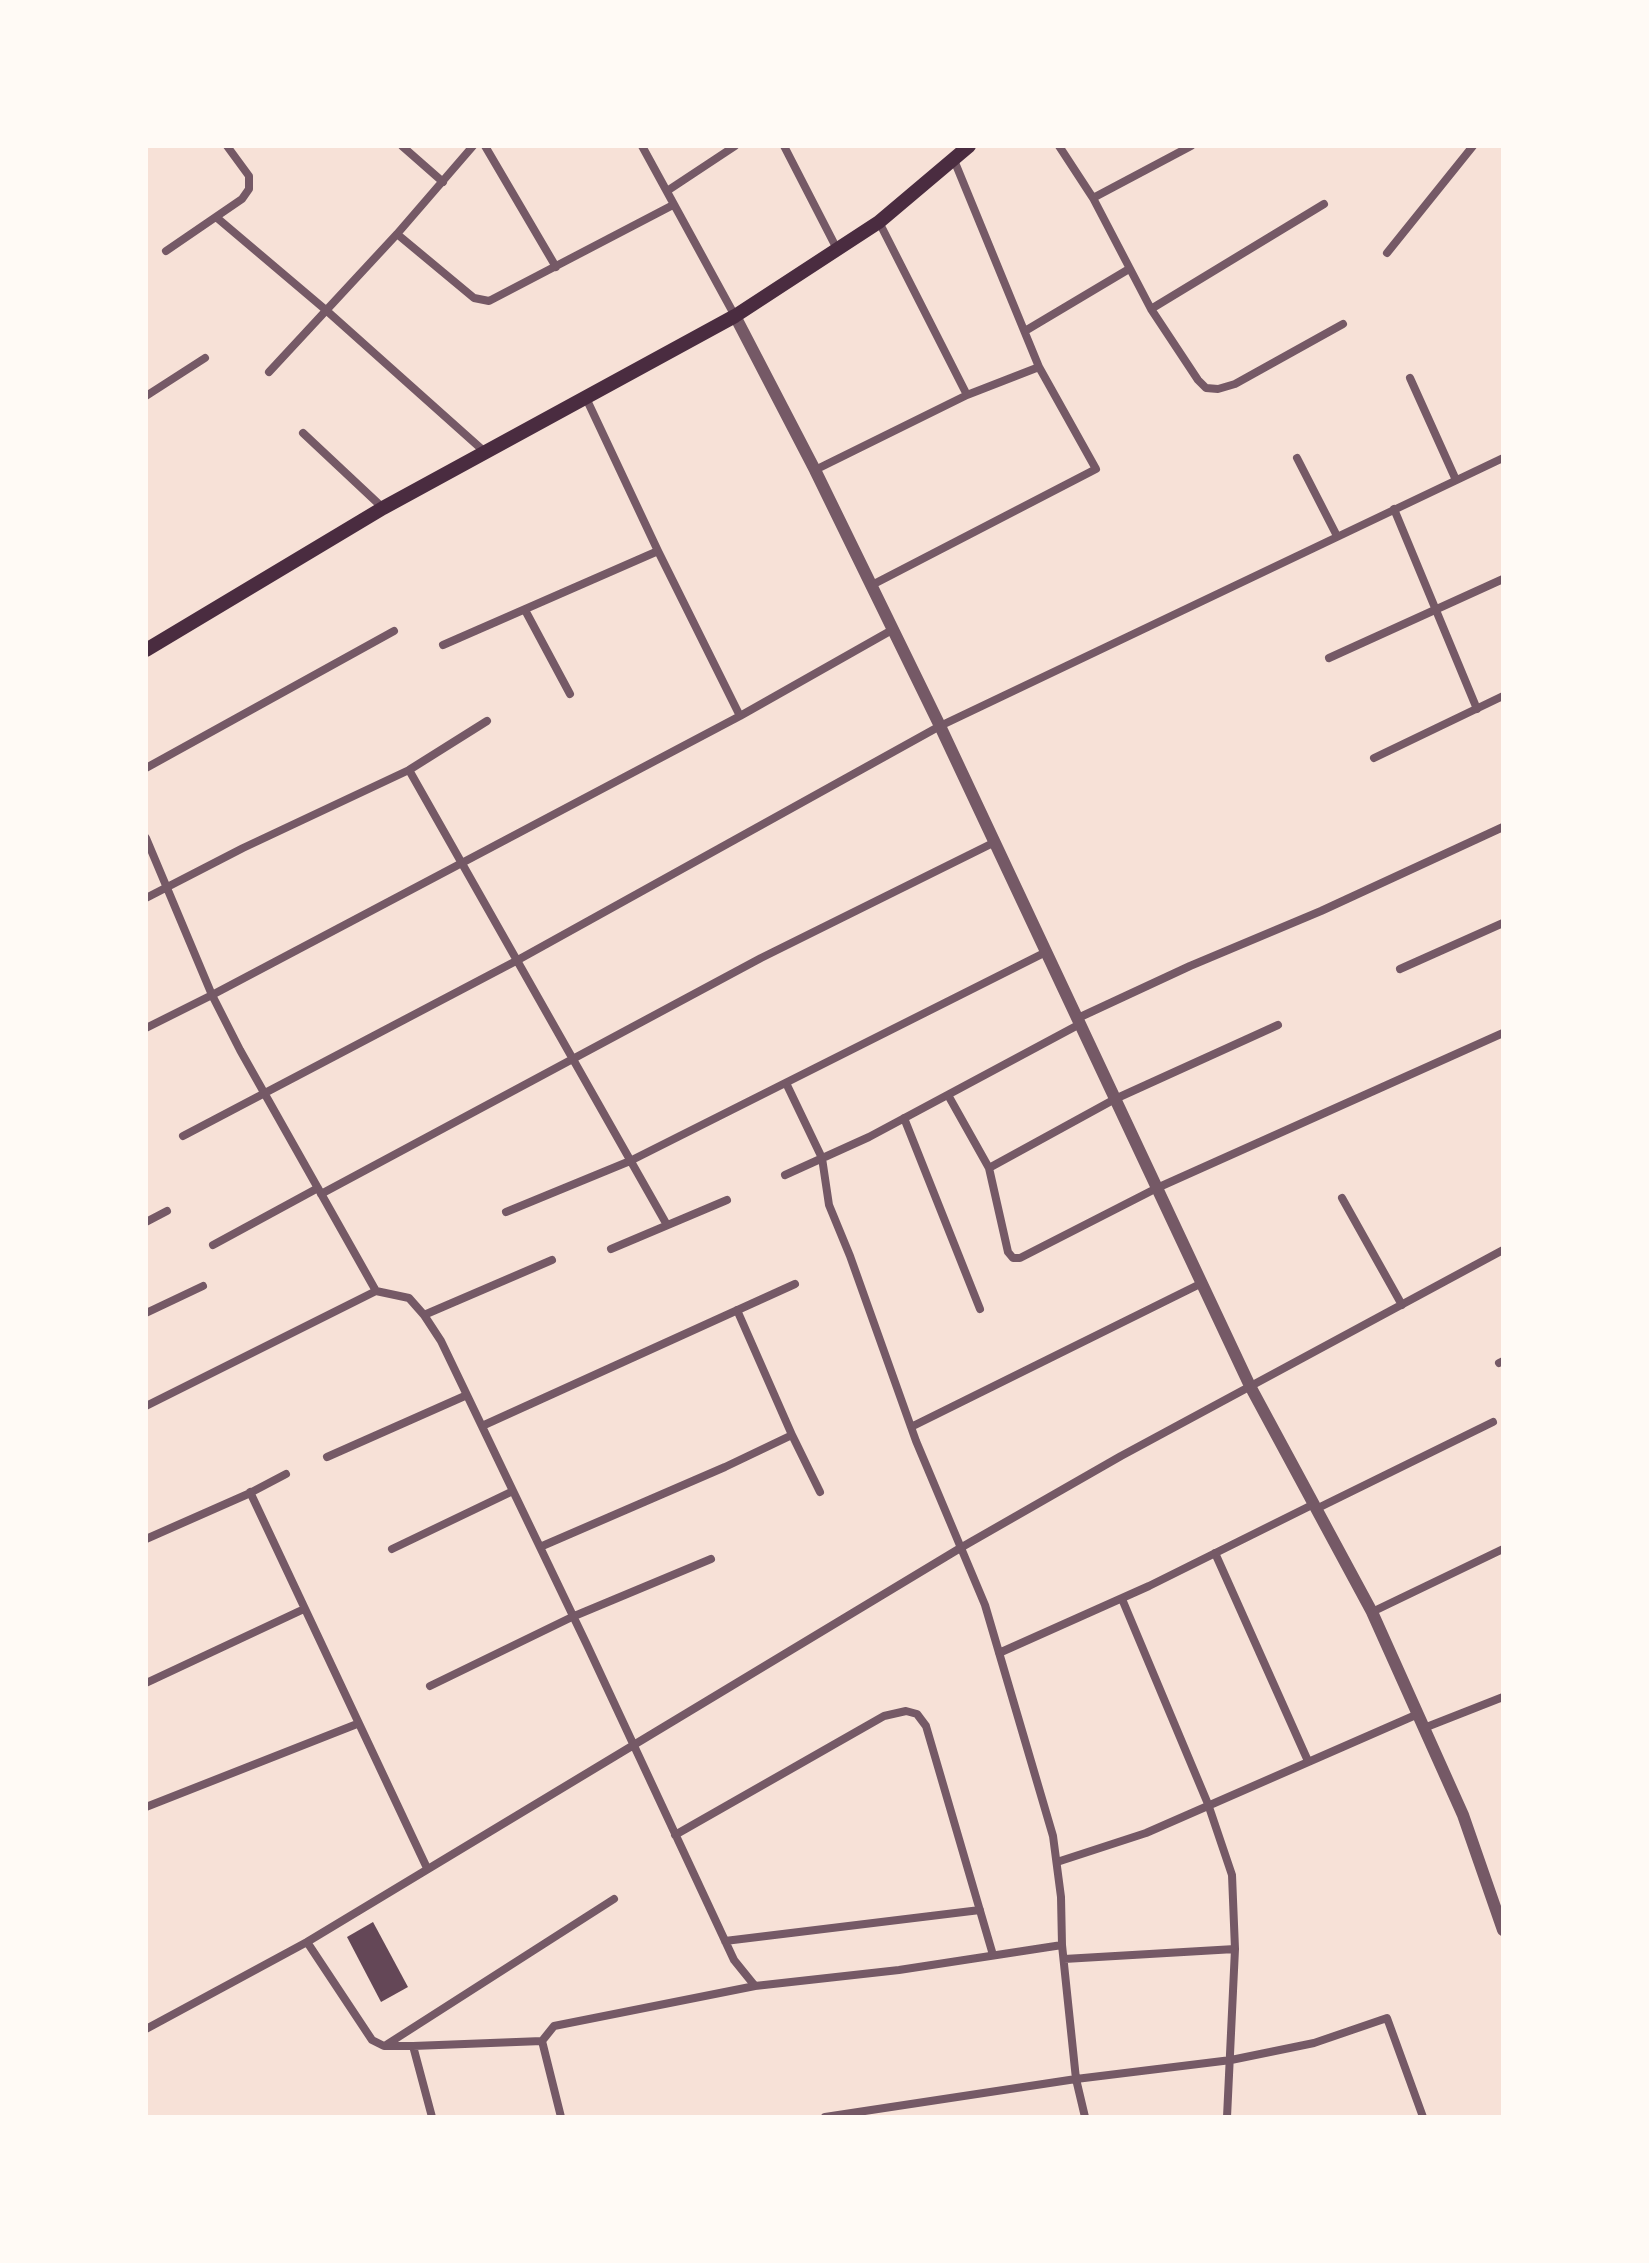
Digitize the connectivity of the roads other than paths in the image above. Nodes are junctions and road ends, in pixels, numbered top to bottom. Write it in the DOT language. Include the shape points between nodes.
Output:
graph roads {
  1 [pos="227,146"];
  2 [pos="402,146"];
  3 [pos="473,146"];
  4 [pos="485,146"];
  5 [pos="642,146"];
  6 [pos="735,146"];
  7 [pos="784,146"];
  8 [pos="969,146"];
  9 [pos="1059,146"];
  10 [pos="1191,146"];
  11 [pos="1473,146"];
  12 [pos="954,160"];
  13 [pos="443,182"];
  14 [pos="667,191"];
  15 [pos="1093,198"];
  16 [pos="1324,204"];
  17 [pos="673,205"];
  18 [pos="216,217"];
  19 [pos="879,222"];
  20 [pos="397,234"];
  21 [pos="837,249"];
  22 [pos="166,251"];
  23 [pos="1387,253"];
  24 [pos="556,267"];
  25 [pos="1129,269"];
  26 [pos="1151,309"];
  27 [pos="327,311"];
  28 [pos="735,316"];
  29 [pos="1343,324"];
  30 [pos="1025,331"];
  31 [pos="205,358"];
  32 [pos="1039,367"];
  33 [pos="269,372"];
  34 [pos="1410,378"];
  35 [pos="967,395"];
  36 [pos="146,396"];
  37 [pos="586,398"];
  38 [pos="303,433"];
  39 [pos="486,453"];
  40 [pos="1297,458"];
  41 [pos="1503,458"];
  42 [pos="815,470"];
  43 [pos="1456,480"];
  44 [pos="383,508"];
  45 [pos="1394,509"];
  46 [pos="1337,536"];
  47 [pos="658,551"];
  48 [pos="1503,579"];
  49 [pos="870,586"];
  50 [pos="1436,609"];
  51 [pos="525,610"];
  52 [pos="892,630"];
  53 [pos="394,631"];
  54 [pos="443,645"];
  55 [pos="146,650"];
  56 [pos="1329,658"];
  57 [pos="570,694"];
  58 [pos="1503,696"];
  59 [pos="1477,709"];
  60 [pos="740,716"];
  61 [pos="487,721"];
  62 [pos="940,726"];
  63 [pos="1374,758"];
  64 [pos="146,768"];
  65 [pos="409,770"];
  66 [pos="1503,827"];
  67 [pos="146,838"];
  68 [pos="995,842"];
  69 [pos="464,863"];
  70 [pos="166,887"];
  71 [pos="146,898"];
  72 [pos="1503,923"];
  73 [pos="1046,952"];
  74 [pos="516,961"];
  75 [pos="1400,969"];
  76 [pos="212,995"];
  77 [pos="1079,1021"];
  78 [pos="1278,1025"];
  79 [pos="146,1028"];
  80 [pos="1503,1033"];
  81 [pos="572,1059"];
  82 [pos="786,1083"];
  83 [pos="263,1092"];
  84 [pos="948,1095"];
  85 [pos="1115,1099"];
  86 [pos="904,1118"];
  87 [pos="183,1136"];
  88 [pos="822,1158"];
  89 [pos="630,1161"];
  90 [pos="989,1168"];
  91 [pos="785,1175"];
  92 [pos="1157,1188"];
  93 [pos="319,1191"];
  94 [pos="1342,1198"];
  95 [pos="727,1200"];
  96 [pos="167,1211"];
  97 [pos="506,1212"];
  98 [pos="146,1222"];
  99 [pos="667,1225"];
  100 [pos="213,1245"];
  101 [pos="611,1249"];
  102 [pos="1503,1250"];
  103 [pos="552,1260"];
  104 [pos="1202,1283"];
  105 [pos="795,1284"];
  106 [pos="203,1286"];
  107 [pos="376,1291"];
  108 [pos="1402,1305"];
  109 [pos="980,1309"];
  110 [pos="737,1310"];
  111 [pos="146,1313"];
  112 [pos="424,1315"];
  113 [pos="1250,1386"];
  114 [pos="467,1395"];
  115 [pos="146,1406"];
  116 [pos="1493,1422"];
  117 [pos="482,1426"];
  118 [pos="911,1427"];
  119 [pos="792,1435"];
  120 [pos="327,1457"];
  121 [pos="286,1474"];
  122 [pos="513,1491"];
  123 [pos="250,1492"];
  124 [pos="820,1492"];
  125 [pos="1315,1506"];
  126 [pos="146,1539"];
  127 [pos="540,1547"];
  128 [pos="962,1547"];
  129 [pos="392,1549"];
  130 [pos="1503,1549"];
  131 [pos="1215,1553"];
  132 [pos="711,1559"];
  133 [pos="1122,1599"];
  134 [pos="304,1609"];
  135 [pos="1372,1612"];
  136 [pos="572,1617"];
  137 [pos="999,1653"];
  138 [pos="146,1683"];
  139 [pos="430,1686"];
  140 [pos="1503,1697"];
  141 [pos="1418,1714"];
  142 [pos="357,1724"];
  143 [pos="1424,1728"];
  144 [pos="632,1744"];
  145 [pos="1308,1761"];
  146 [pos="1208,1804"];
  147 [pos="146,1807"];
  148 [pos="675,1835"];
  149 [pos="1057,1862"];
  150 [pos="427,1868"];
  151 [pos="614,1899"];
  152 [pos="980,1910"];
  153 [pos="1503,1930"];
  154 [pos="725,1941"];
  155 [pos="307,1942"];
  156 [pos="1062,1945"];
  157 [pos="1235,1949"];
  158 [pos="993,1955"];
  159 [pos="1064,1959"];
  160 [pos="755,1986"];
  161 [pos="146,2029"];
  162 [pos="542,2041"];
  163 [pos="384,2046"];
  164 [pos="413,2046"];
  165 [pos="1231,2060"];
  166 [pos="1076,2079"];
  167 [pos="432,2117"];
  168 [pos="561,2117"];
  169 [pos="825,2117"];
  170 [pos="1085,2117"];
  171 [pos="1227,2117"];
  172 [pos="1423,2117"];
  1 -- 18 [label="street" via="249,176 249,189"];
  2 -- 13 [label="street"];
  3 -- 13 [label="street"];
  4 -- 24 [label="street"];
  5 -- 14 [label="street"];
  6 -- 14 [label="street"];
  7 -- 21 [label="street"];
  8 -- 12 [label="main road"];
  9 -- 15 [label="street"];
  10 -- 15 [label="street"];
  11 -- 23 [label="street"];
  12 -- 19 [label="main road"];
  12 -- 30 [label="street"];
  13 -- 20 [label="street"];
  14 -- 17 [label="street"];
  15 -- 25 [label="street"];
  16 -- 26 [label="street"];
  17 -- 24 [label="street"];
  17 -- 28 [label="street"];
  18 -- 22 [label="street"];
  18 -- 27 [label="street"];
  19 -- 21 [label="main road"];
  19 -- 35 [label="street"];
  20 -- 24 [label="street" via="481,301 499,298"];
  20 -- 27 [label="street"];
  21 -- 28 [label="main road"];
  25 -- 26 [label="street"];
  25 -- 30 [label="street"];
  26 -- 29 [label="street" via="1198,380 1206,388 1218,389"];
  27 -- 33 [label="street"];
  27 -- 39 [label="street"];
  28 -- 37 [label="main road"];
  28 -- 42 [label="street"];
  30 -- 32 [label="street"];
  31 -- 36 [label="street"];
  32 -- 35 [label="street"];
  32 -- 49 [label="street" via="1096,469"];
  34 -- 43 [label="street"];
  35 -- 42 [label="street"];
  37 -- 39 [label="main road"];
  37 -- 47 [label="street"];
  38 -- 44 [label="street"];
  39 -- 44 [label="main road"];
  40 -- 46 [label="street"];
  41 -- 43 [label="street"];
  42 -- 49 [label="street"];
  43 -- 45 [label="street"];
  44 -- 55 [label="main road"];
  45 -- 46 [label="street"];
  45 -- 50 [label="street"];
  46 -- 62 [label="street"];
  47 -- 51 [label="street"];
  47 -- 60 [label="street"];
  48 -- 50 [label="street"];
  49 -- 52 [label="street"];
  50 -- 56 [label="street"];
  50 -- 59 [label="street"];
  51 -- 54 [label="street"];
  51 -- 57 [label="street"];
  52 -- 60 [label="street"];
  52 -- 62 [label="street"];
  53 -- 64 [label="street"];
  58 -- 59 [label="street"];
  59 -- 63 [label="street"];
  60 -- 69 [label="street"];
  61 -- 65 [label="street"];
  62 -- 68 [label="street"];
  62 -- 74 [label="street"];
  65 -- 69 [label="street"];
  65 -- 70 [label="street"];
  66 -- 77 [label="street"];
  67 -- 70 [label="street"];
  68 -- 73 [label="street"];
  68 -- 81 [label="street"];
  69 -- 74 [label="street"];
  69 -- 76 [label="street"];
  70 -- 71 [label="street"];
  70 -- 76 [label="street"];
  72 -- 75 [label="street"];
  73 -- 77 [label="street"];
  73 -- 82 [label="street"];
  74 -- 81 [label="street"];
  74 -- 83 [label="street"];
  76 -- 79 [label="street"];
  76 -- 83 [label="street"];
  77 -- 84 [label="street"];
  77 -- 85 [label="street"];
  78 -- 85 [label="street"];
  80 -- 92 [label="street"];
  81 -- 89 [label="street"];
  81 -- 93 [label="street"];
  82 -- 88 [label="street"];
  82 -- 89 [label="street"];
  83 -- 87 [label="street"];
  83 -- 93 [label="street"];
  84 -- 86 [label="street"];
  84 -- 90 [label="street"];
  85 -- 90 [label="street"];
  85 -- 92 [label="street"];
  86 -- 88 [label="street"];
  86 -- 109 [label="street"];
  88 -- 91 [label="street"];
  88 -- 118 [label="street" via="829,1205"];
  89 -- 97 [label="street"];
  89 -- 99 [label="street"];
  90 -- 92 [label="street" via="1013,1258"];
  92 -- 104 [label="street"];
  93 -- 100 [label="street"];
  93 -- 107 [label="street"];
  94 -- 108 [label="street"];
  95 -- 99 [label="street"];
  96 -- 98 [label="street"];
  99 -- 101 [label="street"];
  102 -- 108 [label="street"];
  103 -- 112 [label="street"];
  104 -- 113 [label="street"];
  104 -- 118 [label="street"];
  105 -- 110 [label="street"];
  106 -- 111 [label="street"];
  107 -- 112 [label="street" via="409,1298"];
  107 -- 115 [label="street"];
  108 -- 113 [label="street"];
  110 -- 117 [label="street"];
  110 -- 119 [label="street"];
  112 -- 114 [label="street"];
  113 -- 125 [label="street"];
  113 -- 128 [label="street"];
  114 -- 117 [label="street"];
  114 -- 120 [label="street"];
  116 -- 125 [label="street"];
  117 -- 122 [label="street"];
  118 -- 128 [label="street"];
  119 -- 124 [label="street"];
  119 -- 127 [label="street"];
  121 -- 123 [label="street"];
  122 -- 127 [label="street"];
  122 -- 129 [label="street"];
  123 -- 126 [label="street"];
  123 -- 134 [label="street"];
  125 -- 131 [label="street"];
  125 -- 135 [label="street"];
  127 -- 136 [label="street"];
  128 -- 137 [label="street"];
  128 -- 144 [label="street"];
  130 -- 135 [label="street"];
  131 -- 133 [label="street"];
  131 -- 145 [label="street"];
  132 -- 136 [label="street"];
  133 -- 137 [label="street"];
  133 -- 146 [label="street"];
  134 -- 138 [label="street"];
  134 -- 142 [label="street"];
  135 -- 141 [label="street"];
  136 -- 139 [label="street"];
  136 -- 144 [label="street"];
  137 -- 149 [label="street"];
  140 -- 143 [label="street"];
  141 -- 143 [label="street"];
  141 -- 145 [label="street"];
  142 -- 147 [label="street"];
  142 -- 150 [label="street"];
  143 -- 153 [label="street" via="1463,1815"];
  144 -- 148 [label="street"];
  144 -- 150 [label="street"];
  145 -- 146 [label="street"];
  146 -- 149 [label="street" via="1146,1833"];
  146 -- 157 [label="street" via="1232,1875"];
  148 -- 152 [label="street" via="884,1716 906,1711 917,1714 926,1726"];
  148 -- 154 [label="street"];
  149 -- 156 [label="street"];
  150 -- 155 [label="street"];
  151 -- 163 [label="street"];
  152 -- 154 [label="street"];
  152 -- 158 [label="street"];
  154 -- 160 [label="street"];
  155 -- 161 [label="street"];
  155 -- 163 [label="street" via="372,2040"];
  156 -- 158 [label="street"];
  156 -- 159 [label="street"];
  157 -- 159 [label="street"];
  157 -- 165 [label="street"];
  158 -- 160 [label="street"];
  159 -- 166 [label="street"];
  160 -- 162 [label="street" via="554,2026"];
  162 -- 164 [label="street"];
  162 -- 168 [label="street"];
  163 -- 164 [label="street"];
  164 -- 167 [label="street"];
  165 -- 166 [label="street"];
  165 -- 171 [label="street"];
  165 -- 172 [label="street" via="1314,2043 1387,2018"];
  166 -- 169 [label="street"];
  166 -- 170 [label="street"];
}
